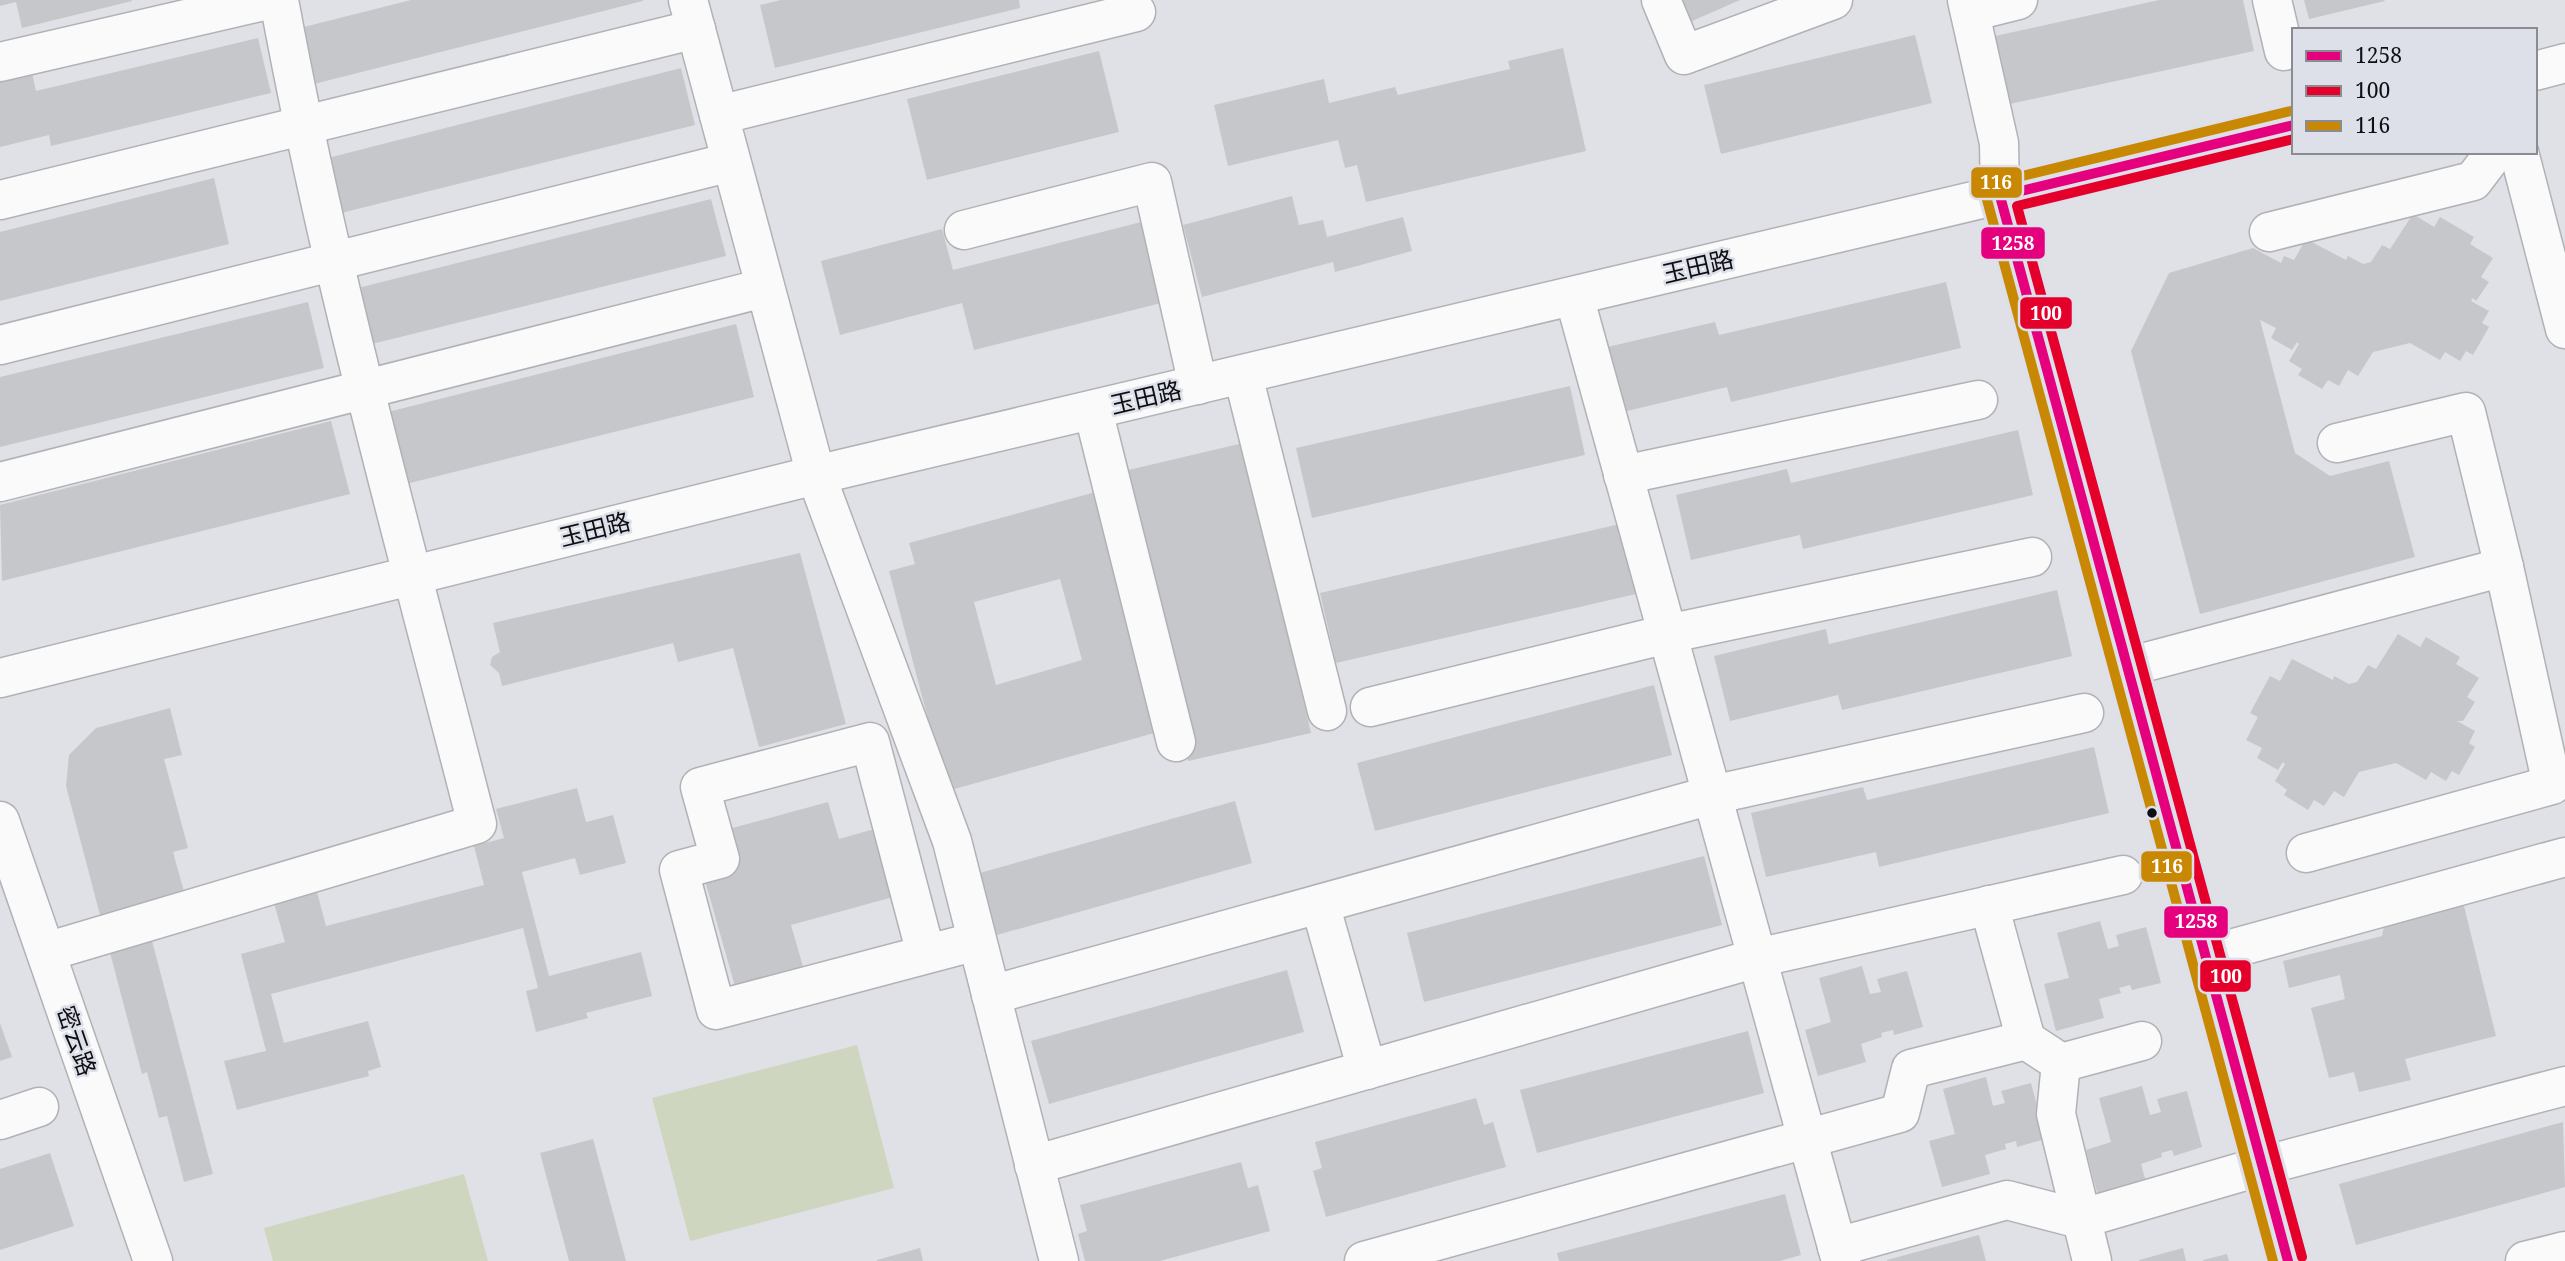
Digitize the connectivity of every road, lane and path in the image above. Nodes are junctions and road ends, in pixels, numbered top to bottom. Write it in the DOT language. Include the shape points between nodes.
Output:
graph roads {
  1 [pos="268,0"];
  2 [pos="279,0"];
  3 [pos="1661,0"];
  4 [pos="1833,0"];
  5 [pos="2018,0"];
  6 [pos="2272,0"];
  7 [pos="1968,6"];
  8 [pos="1136,12"];
  9 [pos="692,15"];
  10 [pos="2284,51"];
  11 [pos="0,62"];
  12 [pos="2565,63"];
  13 [pos="2537,70"];
  14 [pos="719,115"];
  15 [pos="302,125"];
  16 [pos="2292,125"];
  17 [pos="2494,154"];
  18 [pos="2520,154"];
  19 [pos="731,162"];
  20 [pos="2000,196"];
  21 [pos="0,200"];
  22 [pos="964,230"];
  23 [pos="2269,232"];
  24 [pos="335,262"];
  25 [pos="764,288"];
  26 [pos="1573,296"];
  27 [pos="2565,329"];
  28 [pos="0,345"];
  29 [pos="1243,374"];
  30 [pos="1198,385"];
  31 [pos="366,387"];
  32 [pos="1978,400"];
  33 [pos="1093,410"];
  34 [pos="2337,443"];
  35 [pos="816,475"];
  36 [pos="1623,475"];
  37 [pos="0,482"];
  38 [pos="2032,557"];
  39 [pos="2504,567"];
  40 [pos="413,575"];
  41 [pos="1667,634"];
  42 [pos="2127,667"];
  43 [pos="0,678"];
  44 [pos="1370,707"];
  45 [pos="1327,711"];
  46 [pos="2084,713"];
  47 [pos="1176,742"];
  48 [pos="1712,795"];
  49 [pos="0,821"];
  50 [pos="2306,853"];
  51 [pos="2565,858"];
  52 [pos="2123,875"];
  53 [pos="1320,904"];
  54 [pos="1989,905"];
  55 [pos="977,941"];
  56 [pos="46,952"];
  57 [pos="926,954"];
  58 [pos="2205,956"];
  59 [pos="1757,958"];
  60 [pos="991,995"];
  61 [pos="2026,1040"];
  62 [pos="2142,1041"];
  63 [pos="2061,1063"];
  64 [pos="1367,1070"];
  65 [pos="2565,1086"];
  66 [pos="39,1107"];
  67 [pos="0,1120"];
  68 [pos="1809,1138"];
  69 [pos="1034,1165"];
  70 [pos="2262,1166"];
  71 [pos="2080,1219"];
  72 [pos="2565,1251"];
  73 [pos="1839,1254"];
  74 [pos="153,1261"];
  75 [pos="1059,1261"];
  76 [pos="1364,1261"];
  77 [pos="2092,1261"];
  78 [pos="2288,1261"];
  79 [pos="2525,1261"];
  1 -- 11 [label="street"];
  2 -- 15 [label="street"];
  3 -- 4 [label="street" via="1684,55"];
  5 -- 7 [label="street"];
  6 -- 10 [label="street"];
  7 -- 20 [label="street" via="1999,143"];
  8 -- 14 [label="street"];
  9 -- 14 [label="street"];
  9 -- 15 [label="street"];
  12 -- 13 [label="street"];
  14 -- 19 [label="street"];
  15 -- 21 [label="street"];
  15 -- 24 [label="street"];
  16 -- 20 [label="street, 玉田路"];
  17 -- 23 [label="street" via="2473,181"];
  18 -- 27 [label="street"];
  19 -- 24 [label="street"];
  19 -- 25 [label="street"];
  20 -- 26 [label="street, 玉田路"];
  20 -- 42 [label="street"];
  22 -- 30 [label="street" via="1152,182"];
  24 -- 28 [label="street"];
  24 -- 31 [label="street"];
  25 -- 31 [label="street"];
  25 -- 35 [label="street"];
  26 -- 29 [label="street, 玉田路"];
  26 -- 36 [label="street"];
  29 -- 30 [label="street, 玉田路"];
  29 -- 45 [label="street"];
  30 -- 33 [label="street, 玉田路"];
  31 -- 37 [label="street"];
  31 -- 40 [label="street"];
  32 -- 36 [label="street"];
  33 -- 35 [label="street, 玉田路"];
  33 -- 47 [label="street"];
  34 -- 39 [label="street" via="2466,412"];
  35 -- 40 [label="street, 玉田路"];
  35 -- 55 [label="street" via="952,841"];
  36 -- 41 [label="street"];
  38 -- 41 [label="street"];
  39 -- 42 [label="street"];
  39 -- 50 [label="street" via="2552,786"];
  40 -- 43 [label="street, 玉田路"];
  40 -- 56 [label="street" via="477,824"];
  41 -- 44 [label="street"];
  41 -- 48 [label="street"];
  42 -- 58 [label="street"];
  46 -- 48 [label="street"];
  48 -- 53 [label="street"];
  48 -- 59 [label="street"];
  49 -- 56 [label="street, 密云路"];
  51 -- 58 [label="street"];
  52 -- 54 [label="street"];
  53 -- 60 [label="street"];
  53 -- 64 [label="street"];
  54 -- 59 [label="street"];
  54 -- 61 [label="street"];
  55 -- 57 [label="street"];
  55 -- 60 [label="street"];
  56 -- 74 [label="street, 密云路"];
  57 -- 57 [label="street" via="716,1010 679,870 720,859 700,787 870,742"];
  58 -- 70 [label="street"];
  59 -- 64 [label="street"];
  59 -- 68 [label="street"];
  60 -- 69 [label="street"];
  61 -- 63 [label="street"];
  61 -- 68 [label="street" via="1911,1069 1900,1113"];
  62 -- 63 [label="street"];
  63 -- 71 [label="street" via="2056,1114"];
  64 -- 69 [label="street"];
  65 -- 70 [label="street"];
  66 -- 67 [label="street"];
  68 -- 73 [label="street"];
  68 -- 76 [label="street"];
  69 -- 75 [label="street"];
  70 -- 71 [label="street"];
  70 -- 78 [label="street"];
  71 -- 73 [label="street" via="2007,1200"];
  71 -- 77 [label="street"];
  72 -- 79 [label="street"];
}
